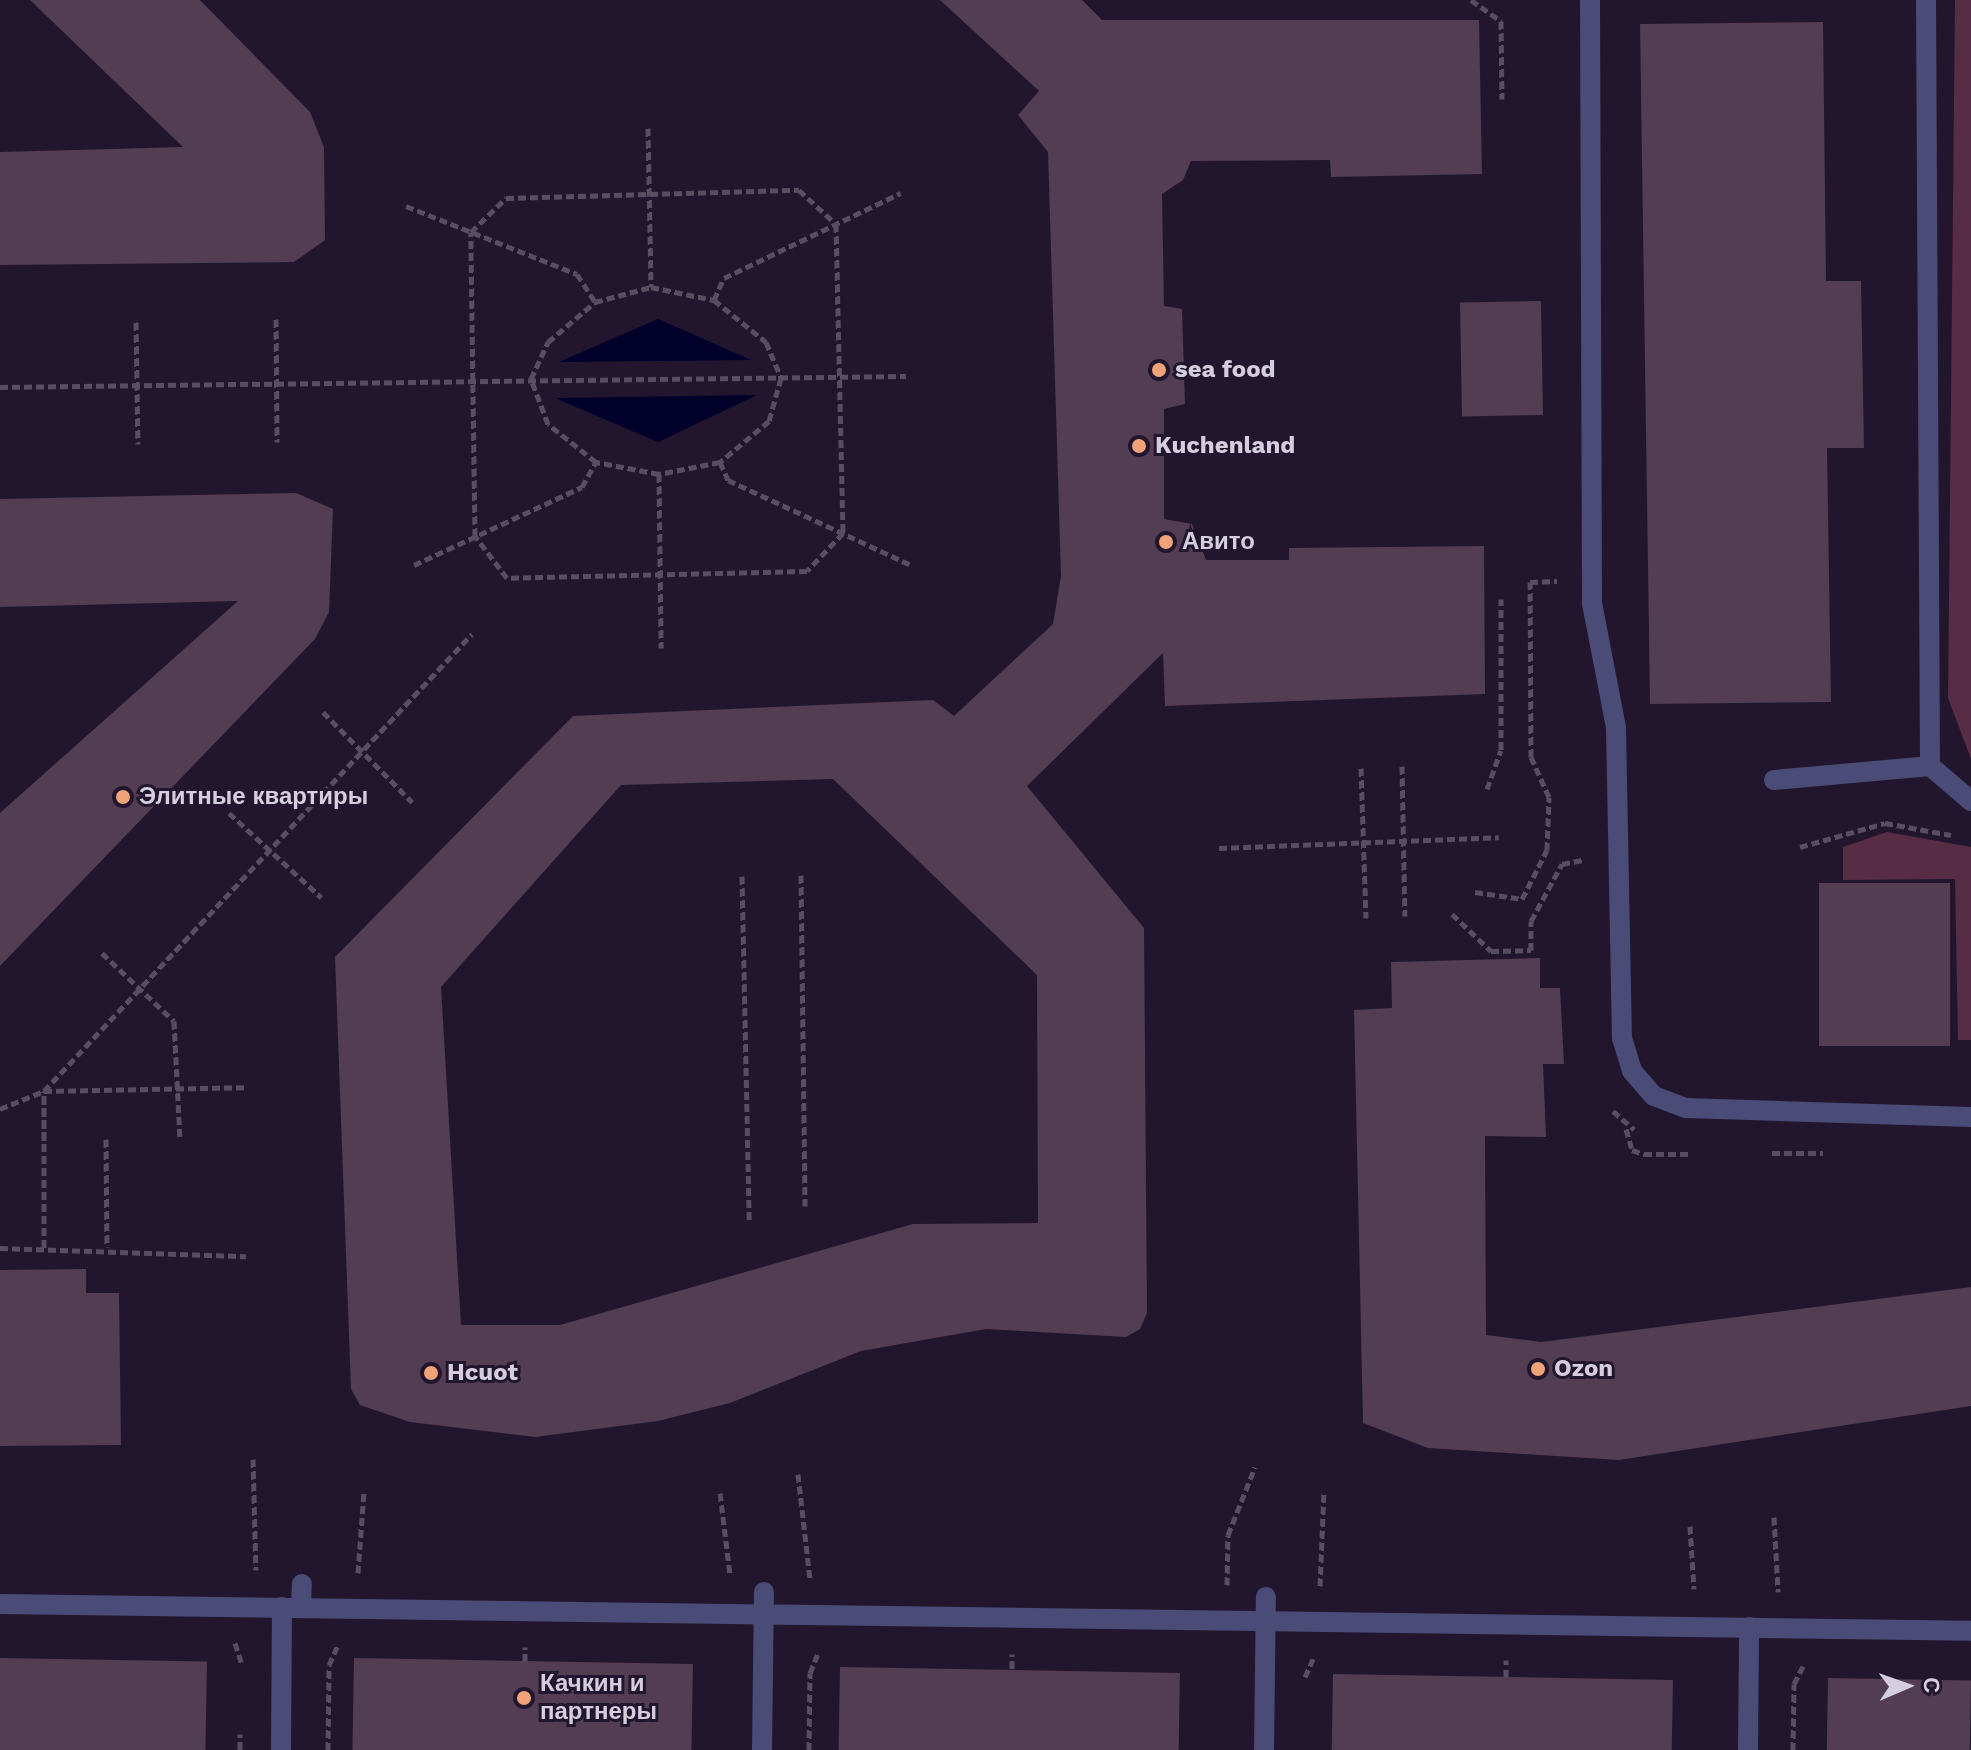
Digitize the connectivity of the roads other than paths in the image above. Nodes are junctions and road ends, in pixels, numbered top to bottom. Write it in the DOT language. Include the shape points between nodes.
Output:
graph roads {
  1 [pos="1590,0"];
  2 [pos="1926,0"];
  3 [pos="1930,766"];
  4 [pos="1774,780"];
  5 [pos="1971,801"];
  6 [pos="1971,1117"];
  7 [pos="302,1584"];
  8 [pos="764,1592"];
  9 [pos="1266,1597"];
  10 [pos="0,1604"];
  11 [pos="292,1608"];
  12 [pos="764,1613"];
  13 [pos="1267,1620"];
  14 [pos="1741,1620"];
  15 [pos="1971,1631"];
  16 [pos="281,1750"];
  17 [pos="762,1750"];
  18 [pos="1264,1750"];
  19 [pos="1748,1750"];
  1 -- 6 [label="lane" via="1592,603 1616,728 1622,1038 1632,1071 1654,1096 1686,1108"];
  2 -- 3 [label="lane"];
  3 -- 4 [label="lane"];
  3 -- 5 [label="lane"];
  7 -- 11 [label="lane"];
  8 -- 12 [label="lane"];
  9 -- 13 [label="lane"];
  10 -- 11 [label="lane"];
  11 -- 12 [label="lane"];
  11 -- 16 [label="lane"];
  12 -- 13 [label="lane"];
  12 -- 17 [label="lane"];
  13 -- 14 [label="lane"];
  13 -- 18 [label="lane"];
  14 -- 15 [label="lane"];
  14 -- 19 [label="lane"];
}
